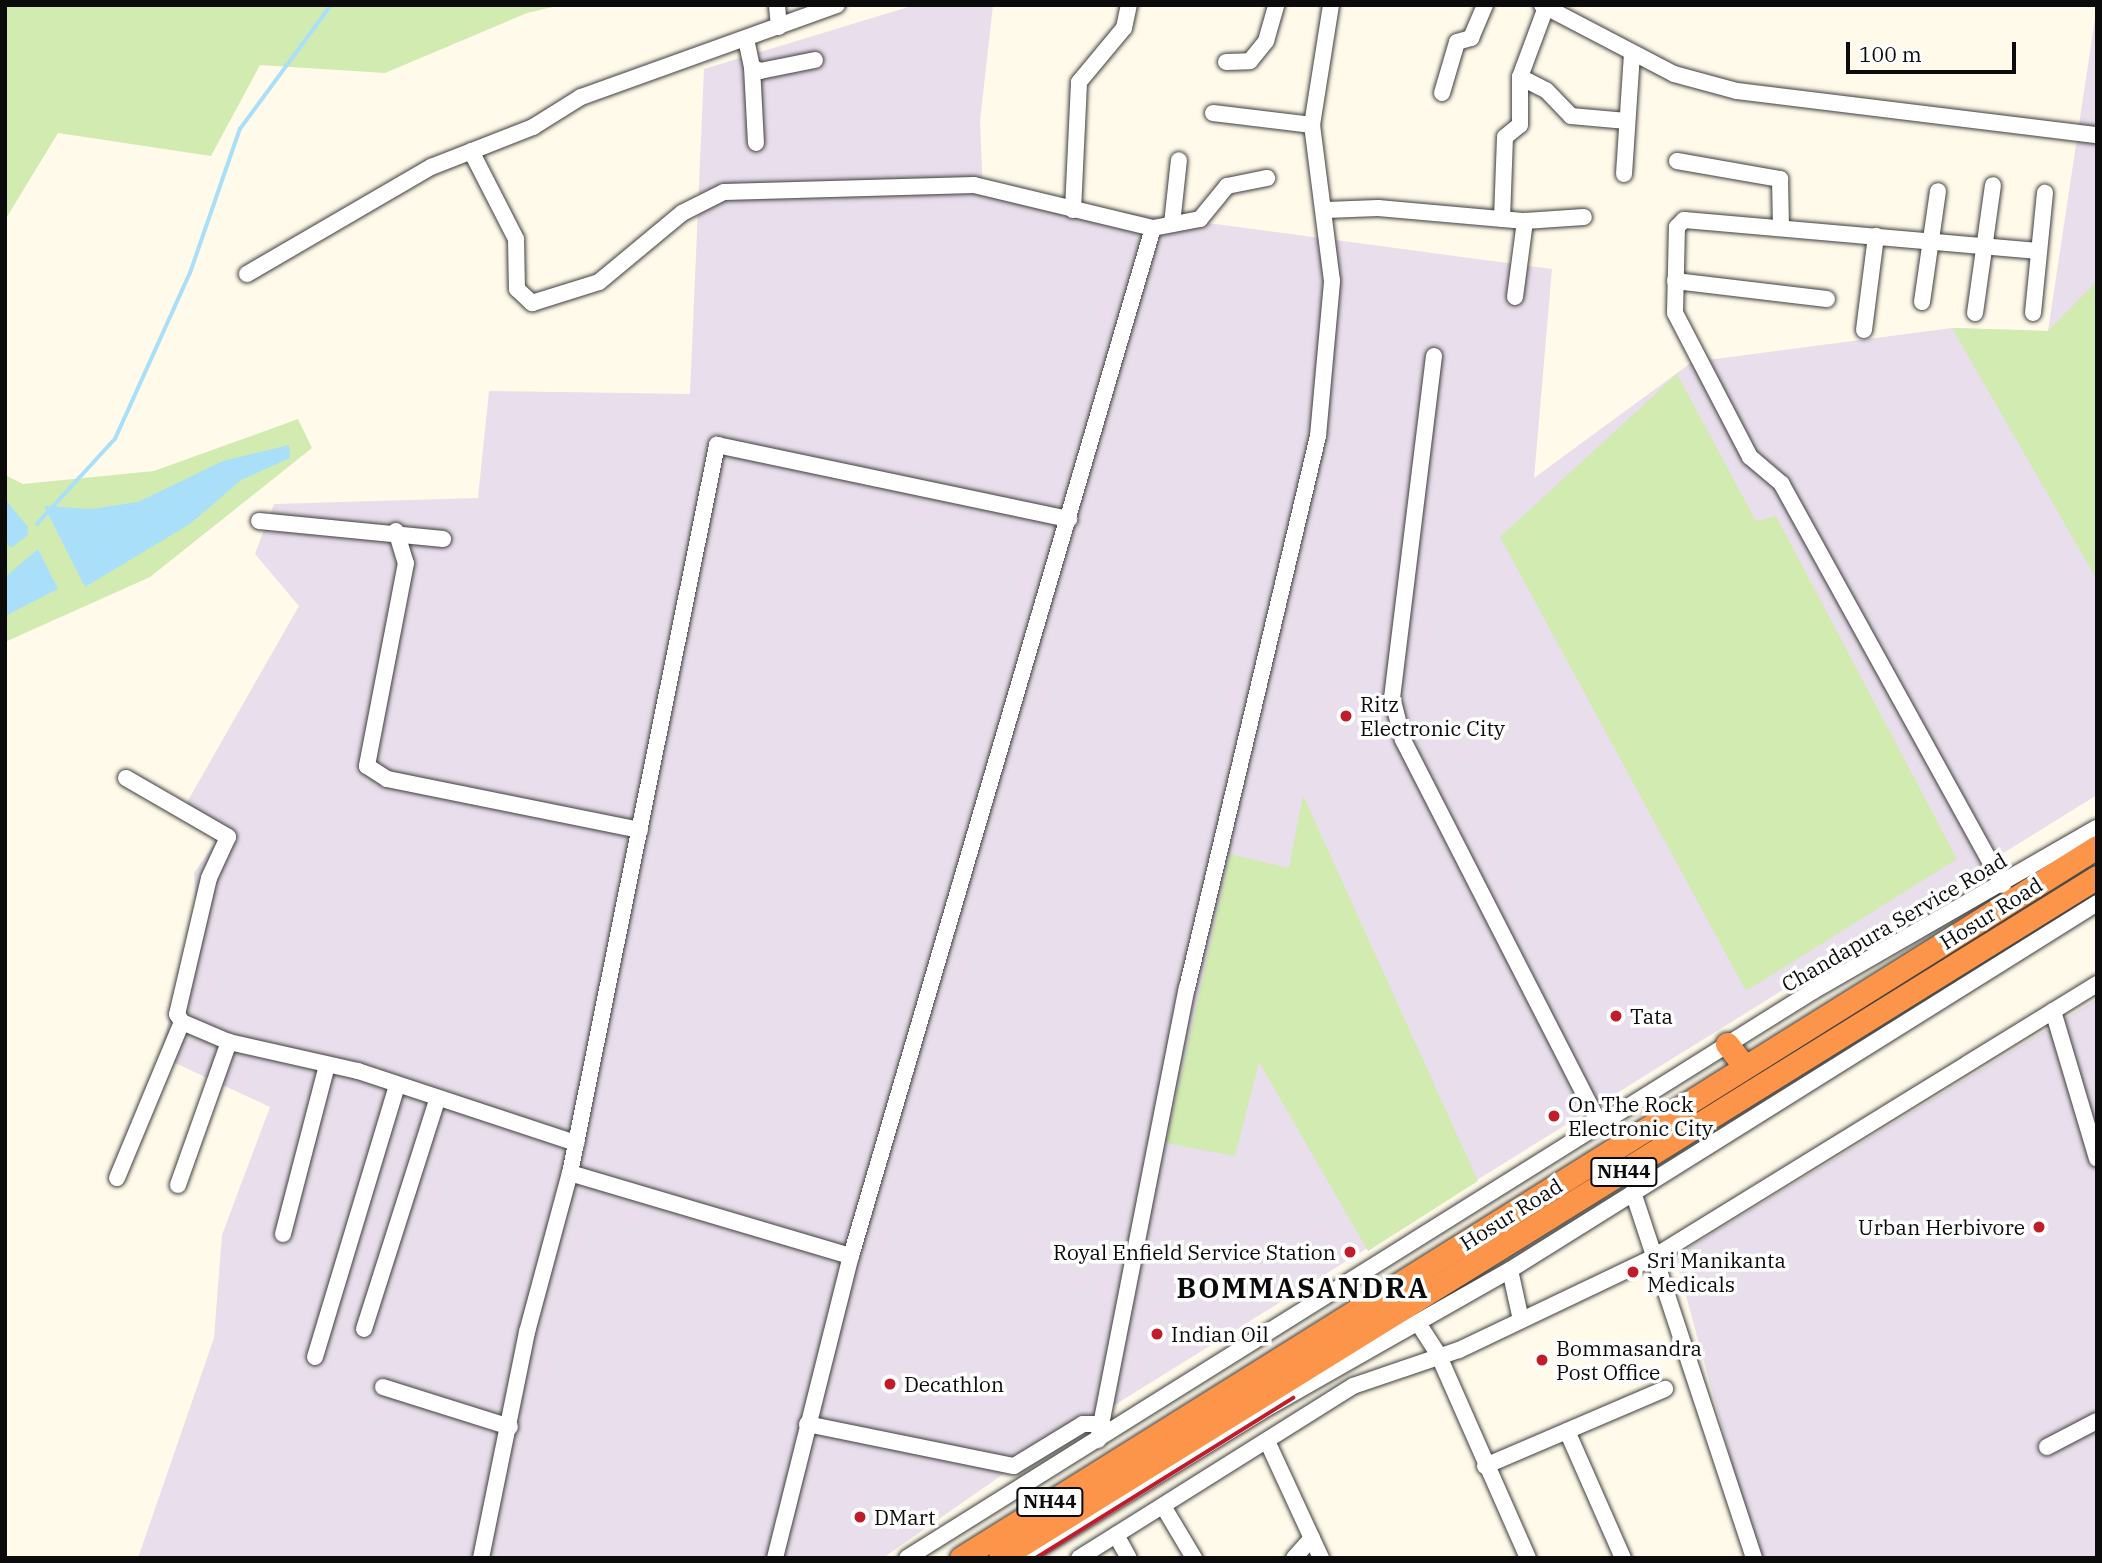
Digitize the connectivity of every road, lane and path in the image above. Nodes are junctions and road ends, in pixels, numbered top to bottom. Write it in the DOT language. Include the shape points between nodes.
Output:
graph roads {
  1 [pos="777,5"];
  2 [pos="836,5"];
  3 [pos="1129,5"];
  4 [pos="1276,5"];
  5 [pos="1331,5"];
  6 [pos="1485,5"];
  7 [pos="1544,6"];
  8 [pos="779,27"];
  9 [pos="746,39"];
  10 [pos="1632,54"];
  11 [pos="815,60"];
  12 [pos="1226,62"];
  13 [pos="752,67"];
  14 [pos="1520,77"];
  15 [pos="1443,93"];
  16 [pos="1213,113"];
  17 [pos="1627,121"];
  18 [pos="1312,125"];
  19 [pos="2097,135"];
  20 [pos="756,143"];
  21 [pos="471,151"];
  22 [pos="1179,160"];
  23 [pos="1677,161"];
  24 [pos="1625,174"];
  25 [pos="1267,178"];
  26 [pos="1993,184"];
  27 [pos="1938,191"];
  28 [pos="2045,193"];
  29 [pos="1073,210"];
  30 [pos="1326,210"];
  31 [pos="1584,217"];
  32 [pos="1502,219"];
  33 [pos="1525,222"];
  34 [pos="1172,224"];
  35 [pos="1781,227"];
  36 [pos="1153,228"];
  37 [pos="1876,236"];
  38 [pos="1931,241"];
  39 [pos="1984,246"];
  40 [pos="2039,251"];
  41 [pos="247,274"];
  42 [pos="1675,281"];
  43 [pos="1515,297"];
  44 [pos="1827,299"];
  45 [pos="1922,302"];
  46 [pos="1975,313"];
  47 [pos="2033,313"];
  48 [pos="1864,330"];
  49 [pos="1434,356"];
  50 [pos="1069,519"];
  51 [pos="259,521"];
  52 [pos="396,531"];
  53 [pos="443,539"];
  54 [pos="126,778"];
  55 [pos="2097,828"];
  56 [pos="640,830"];
  57 [pos="2097,847"];
  58 [pos="2097,877"];
  59 [pos="2003,885"];
  60 [pos="2097,903"];
  61 [pos="2097,984"];
  62 [pos="2053,1011"];
  63 [pos="182,1022"];
  64 [pos="229,1042"];
  65 [pos="1720,1048"];
  66 [pos="327,1065"];
  67 [pos="1745,1067"];
  68 [pos="397,1086"];
  69 [pos="437,1100"];
  70 [pos="1599,1123"];
  71 [pos="576,1143"];
  72 [pos="2097,1159"];
  73 [pos="570,1173"];
  74 [pos="117,1178"];
  75 [pos="178,1185"];
  76 [pos="1633,1192"];
  77 [pos="283,1234"];
  78 [pos="851,1256"];
  79 [pos="1652,1258"];
  80 [pos="1510,1270"];
  81 [pos="1521,1320"];
  82 [pos="1418,1323"];
  83 [pos="364,1329"];
  84 [pos="1438,1354"];
  85 [pos="315,1357"];
  86 [pos="1342,1366"];
  87 [pos="1353,1386"];
  88 [pos="383,1387"];
  89 [pos="1665,1389"];
  90 [pos="2097,1421"];
  91 [pos="807,1424"];
  92 [pos="510,1427"];
  93 [pos="1567,1431"];
  94 [pos="1100,1432"];
  95 [pos="1267,1441"];
  96 [pos="2047,1447"];
  97 [pos="1144,1456"];
  98 [pos="1485,1466"];
  99 [pos="1163,1506"];
  100 [pos="1116,1535"];
  101 [pos="1312,1538"];
  102 [pos="481,1558"];
  103 [pos="775,1558"];
  104 [pos="907,1558"];
  105 [pos="961,1558"];
  106 [pos="1000,1558"];
  107 [pos="1024,1558"];
  108 [pos="1079,1558"];
  109 [pos="1129,1558"];
  110 [pos="1194,1558"];
  111 [pos="1294,1558"];
  112 [pos="1321,1558"];
  113 [pos="1528,1558"];
  114 [pos="1623,1558"];
  115 [pos="1754,1558"];
  1 -- 8 [label="street"];
  2 -- 8 [label="street"];
  3 -- 29 [label="street" via="1124,28 1079,82"];
  4 -- 12 [label="street" via="1266,41 1250,61"];
  5 -- 18 [label="street"];
  6 -- 15 [label="street" via="1471,38 1457,42"];
  7 -- 10 [label="street"];
  7 -- 14 [label="street"];
  8 -- 9 [label="street"];
  9 -- 13 [label="street"];
  9 -- 21 [label="street" via="581,97 533,127"];
  10 -- 17 [label="street"];
  10 -- 19 [label="street" via="1674,74 1737,91"];
  11 -- 13 [label="street"];
  13 -- 20 [label="street"];
  14 -- 17 [label="street" via="1546,90 1571,116"];
  14 -- 32 [label="street" via="1520,125 1505,137"];
  16 -- 18 [label="street"];
  17 -- 24 [label="street"];
  18 -- 30 [label="street"];
  21 -- 29 [label="street" via="516,239 517,289 532,303 599,282 682,213 724,192 974,185"];
  21 -- 41 [label="street" via="431,167"];
  22 -- 34 [label="street"];
  23 -- 35 [label="street" via="1780,179"];
  25 -- 34 [label="street" via="1227,186 1200,219"];
  26 -- 39 [label="street"];
  27 -- 38 [label="street"];
  28 -- 40 [label="street"];
  29 -- 36 [label="street"];
  30 -- 32 [label="street" via="1378,208"];
  30 -- 94 [label="street" via="1332,281 1318,436 1186,988"];
  31 -- 33 [label="street"];
  32 -- 33 [label="street"];
  33 -- 43 [label="street"];
  34 -- 36 [label="street"];
  35 -- 37 [label="street"];
  35 -- 42 [label="street" via="1679,222"];
  36 -- 50 [label="street"];
  37 -- 38 [label="street"];
  37 -- 48 [label="street"];
  38 -- 39 [label="street"];
  38 -- 45 [label="street"];
  39 -- 40 [label="street"];
  39 -- 46 [label="street"];
  40 -- 47 [label="street"];
  42 -- 44 [label="street"];
  42 -- 59 [label="street" via="1675,313 1750,457 1782,485"];
  49 -- 70 [label="street" via="1392,696 1402,740"];
  50 -- 56 [label="street" via="717,446"];
  50 -- 78 [label="street"];
  51 -- 52 [label="street"];
  52 -- 53 [label="street"];
  52 -- 56 [label="street" via="406,563 367,766 387,779"];
  54 -- 63 [label="street" via="228,837 209,878 177,1014"];
  55 -- 59 [label="street, Chandapura Service Road"];
  56 -- 71 [label="street"];
  57 -- 67 [label="highway, Hosur Road / NH44"];
  58 -- 97 [label="highway, Hosur Road / NH44"];
  59 -- 65 [label="street, Chandapura Service Road"];
  60 -- 76 [label="street"];
  61 -- 62 [label="street"];
  62 -- 72 [label="street"];
  62 -- 79 [label="street"];
  63 -- 64 [label="street"];
  63 -- 74 [label="street"];
  64 -- 66 [label="street"];
  64 -- 75 [label="street"];
  65 -- 67 [label="highway"];
  65 -- 70 [label="street, Chandapura Service Road"];
  66 -- 68 [label="street"];
  66 -- 77 [label="street"];
  67 -- 97 [label="highway, Hosur Road / NH44"];
  68 -- 69 [label="street"];
  68 -- 85 [label="street"];
  69 -- 71 [label="street"];
  69 -- 83 [label="street"];
  70 -- 94 [label="street, Chandapura Service Road"];
  71 -- 73 [label="street"];
  73 -- 78 [label="street"];
  73 -- 92 [label="street" via="527,1332"];
  76 -- 79 [label="street"];
  76 -- 80 [label="street"];
  78 -- 91 [label="street"];
  79 -- 81 [label="street"];
  79 -- 115 [label="street"];
  80 -- 81 [label="street"];
  80 -- 82 [label="street"];
  81 -- 84 [label="street"];
  82 -- 84 [label="street"];
  82 -- 86 [label="street"];
  84 -- 87 [label="street"];
  84 -- 98 [label="street"];
  86 -- 87 [label="street"];
  86 -- 107 [label="street"];
  87 -- 95 [label="street"];
  88 -- 92 [label="street"];
  89 -- 93 [label="street"];
  90 -- 96 [label="street"];
  91 -- 94 [label="street" via="1014,1466 1083,1424"];
  91 -- 103 [label="street"];
  92 -- 102 [label="street"];
  93 -- 98 [label="street"];
  93 -- 114 [label="street"];
  94 -- 104 [label="street, Chandapura Service Road"];
  95 -- 99 [label="street"];
  95 -- 101 [label="street"];
  97 -- 105 [label="highway, Hosur Road / NH44"];
  97 -- 106 [label="highway, Hosur Road / NH44"];
  98 -- 113 [label="street"];
  99 -- 100 [label="street"];
  99 -- 110 [label="street"];
  100 -- 108 [label="street"];
  100 -- 109 [label="street"];
  101 -- 111 [label="street"];
  101 -- 112 [label="street"];
}
